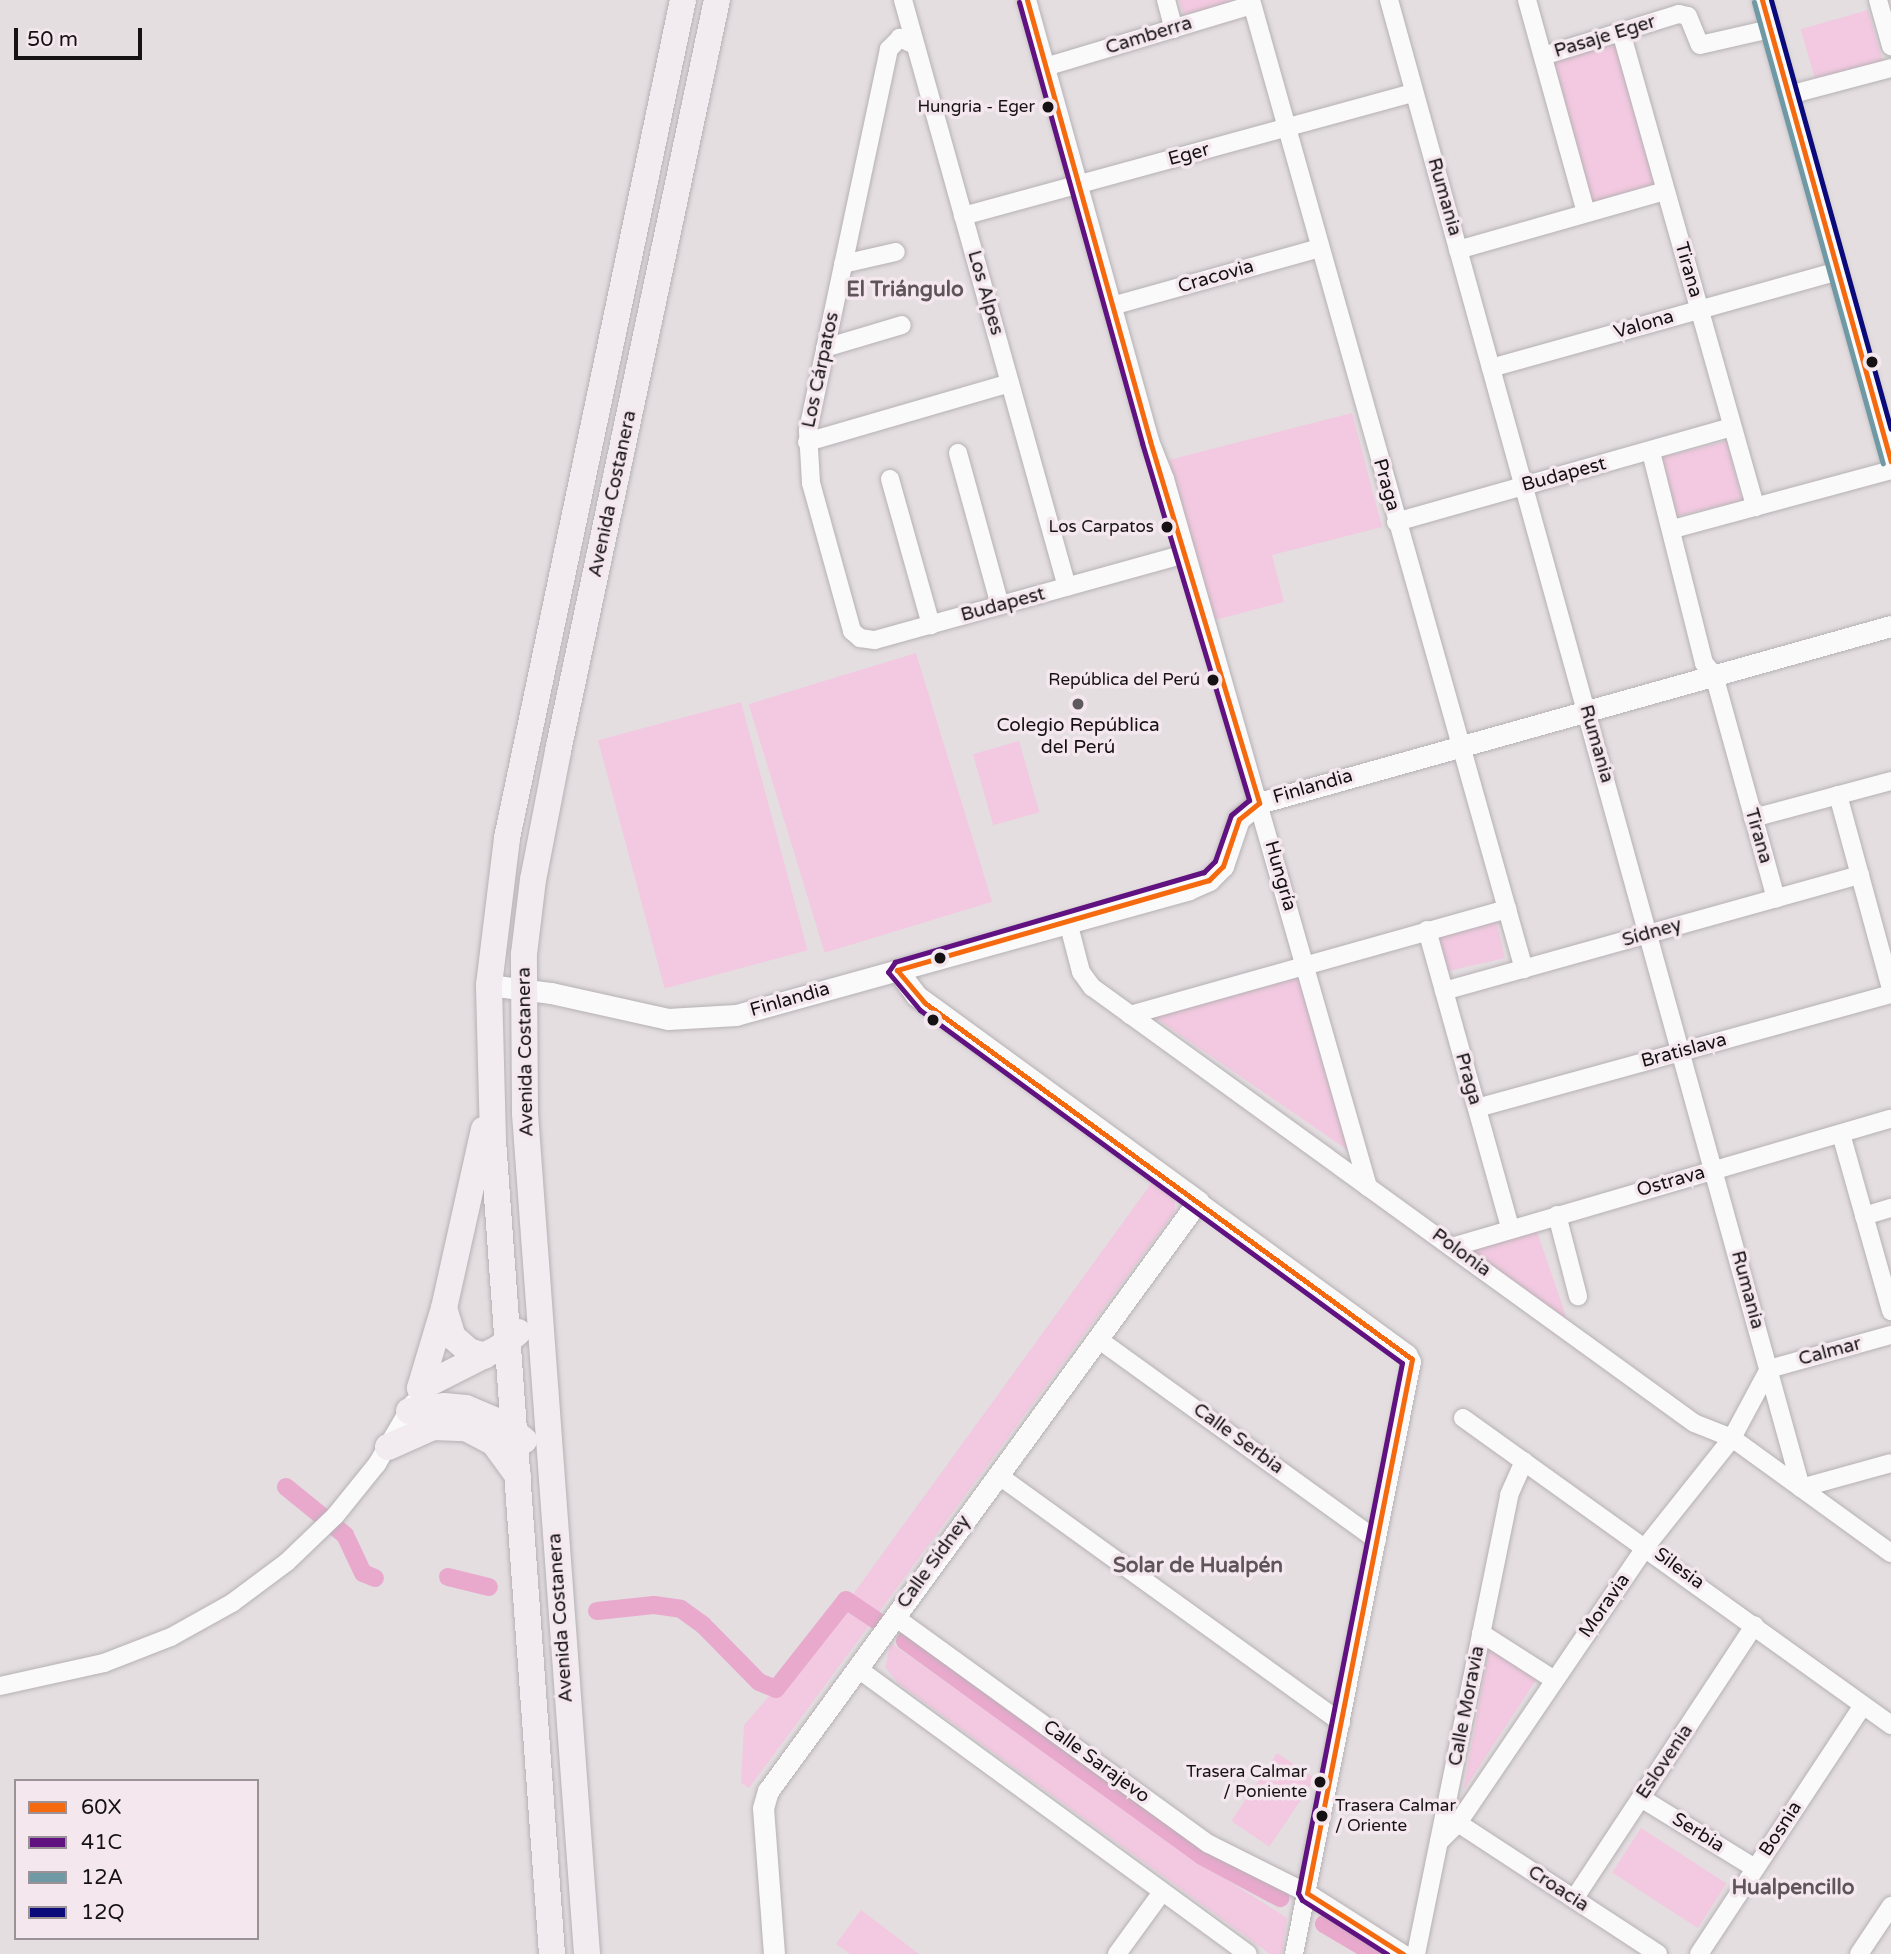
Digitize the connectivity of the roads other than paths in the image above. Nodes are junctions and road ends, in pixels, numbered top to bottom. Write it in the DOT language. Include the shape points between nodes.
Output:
graph roads {
  1 [pos="683,0"];
  2 [pos="717,0"];
  3 [pos="903,0"];
  4 [pos="1027,0"];
  5 [pos="1166,0"];
  6 [pos="1388,0"];
  7 [pos="1527,0"];
  8 [pos="1762,0"];
  9 [pos="1878,0"];
  10 [pos="1251,3"];
  11 [pos="1174,29"];
  12 [pos="1770,29"];
  13 [pos="1620,32"];
  14 [pos="915,45"];
  15 [pos="1891,46"];
  16 [pos="1543,56"];
  17 [pos="1045,67"];
  18 [pos="1891,68"];
  19 [pos="1415,93"];
  20 [pos="1789,95"];
  21 [pos="1286,128"];
  22 [pos="1079,186"];
  23 [pos="1665,191"];
  24 [pos="1586,213"];
  25 [pos="964,216"];
  26 [pos="1320,248"];
  27 [pos="1458,250"];
  28 [pos="895,252"];
  29 [pos="843,264"];
  30 [pos="1838,271"];
  31 [pos="1112,306"];
  32 [pos="1699,310"];
  33 [pos="902,326"];
  34 [pos="825,348"];
  35 [pos="1491,368"];
  36 [pos="1010,383"];
  37 [pos="1732,427"];
  38 [pos="807,442"];
  39 [pos="1651,452"];
  40 [pos="958,453"];
  41 [pos="1891,461"];
  42 [pos="1891,470"];
  43 [pos="890,479"];
  44 [pos="1524,486"];
  45 [pos="1755,507"];
  46 [pos="1396,522"];
  47 [pos="1673,529"];
  48 [pos="1186,554"];
  49 [pos="1067,587"];
  50 [pos="1000,605"];
  51 [pos="931,625"];
  52 [pos="1891,626"];
  53 [pos="860,638"];
  54 [pos="1714,675"];
  55 [pos="1587,711"];
  56 [pos="1459,747"];
  57 [pos="1891,780"];
  58 [pos="1838,795"];
  59 [pos="1259,803"];
  60 [pos="1753,818"];
  61 [pos="1860,875"];
  62 [pos="1776,899"];
  63 [pos="1507,909"];
  64 [pos="1068,922"];
  65 [pos="1427,930"];
  66 [pos="1649,934"];
  67 [pos="1305,963"];
  68 [pos="1524,969"];
  69 [pos="897,970"];
  70 [pos="489,985"];
  71 [pos="522,988"];
  72 [pos="1444,991"];
  73 [pos="1891,991"];
  74 [pos="1130,1015"];
  75 [pos="1681,1052"];
  76 [pos="491,1097"];
  77 [pos="1476,1108"];
  78 [pos="1891,1119"];
  79 [pos="1841,1133"];
  80 [pos="1714,1170"];
  81 [pos="1368,1187"];
  82 [pos="1198,1201"];
  83 [pos="1891,1208"];
  84 [pos="1556,1215"];
  85 [pos="1864,1216"];
  86 [pos="1510,1228"];
  87 [pos="1452,1247"];
  88 [pos="538,1295"];
  89 [pos="1578,1296"];
  90 [pos="444,1308"];
  91 [pos="1891,1311"];
  92 [pos="1891,1335"];
  93 [pos="1098,1339"];
  94 [pos="508,1343"];
  95 [pos="484,1356"];
  96 [pos="1769,1369"];
  97 [pos="414,1400"];
  98 [pos="1463,1418"];
  99 [pos="514,1431"];
  100 [pos="1732,1438"];
  101 [pos="388,1447"];
  102 [pos="1524,1461"];
  103 [pos="1891,1463"];
  104 [pos="998,1475"];
  105 [pos="518,1476"];
  106 [pos="551,1479"];
  107 [pos="1801,1488"];
  108 [pos="1377,1540"];
  109 [pos="1647,1545"];
  110 [pos="1891,1553"];
  111 [pos="895,1617"];
  112 [pos="1755,1625"];
  113 [pos="1481,1633"];
  114 [pos="857,1668"];
  115 [pos="1553,1679"];
  116 [pos="0,1686"];
  117 [pos="1863,1704"];
  118 [pos="1341,1723"];
  119 [pos="1891,1725"];
  120 [pos="1641,1798"];
  121 [pos="1458,1823"];
  122 [pos="1439,1842"];
  123 [pos="1755,1868"];
  124 [pos="1162,1892"];
  125 [pos="1307,1893"];
  126 [pos="1574,1899"];
  127 [pos="1891,1906"];
  128 [pos="1656,1953"];
  129 [pos="552,1954"];
  130 [pos="587,1954"];
  131 [pos="774,1954"];
  132 [pos="1118,1954"];
  133 [pos="1248,1954"];
  134 [pos="1294,1954"];
  135 [pos="1404,1954"];
  136 [pos="1416,1954"];
  137 [pos="1699,1954"];
  138 [pos="1859,1954"];
  1 -- 70 [label="main road, Avenida Costanera" via="507,838"];
  2 -- 71 [label="main road, Avenida Costanera" via="539,845"];
  3 -- 14 [label="street, Los Alpes"];
  4 -- 17 [label="street, Hungría"];
  5 -- 11 [label="street"];
  6 -- 19 [label="street, Rumania"];
  7 -- 16 [label="street"];
  8 -- 12 [label="street"];
  9 -- 15 [label="street"];
  10 -- 11 [label="street, Camberra"];
  10 -- 21 [label="street, Praga"];
  11 -- 17 [label="street, Camberra"];
  12 -- 13 [label="street, Pasaje Eger" via="1700,45 1688,16 1679,14"];
  12 -- 20 [label="street"];
  13 -- 16 [label="street, Pasaje Eger"];
  13 -- 23 [label="street, Tirana"];
  14 -- 25 [label="street, Los Alpes"];
  14 -- 29 [label="street, Los Cárpatos" via="900,38 889,49"];
  16 -- 24 [label="street"];
  17 -- 22 [label="street, Hungría"];
  18 -- 20 [label="street"];
  19 -- 21 [label="street, Eger"];
  19 -- 27 [label="street, Rumania"];
  20 -- 30 [label="street"];
  21 -- 22 [label="street, Eger"];
  21 -- 26 [label="street, Praga"];
  22 -- 25 [label="street, Eger"];
  22 -- 31 [label="street, Hungría"];
  23 -- 24 [label="street"];
  23 -- 32 [label="street, Tirana"];
  24 -- 27 [label="street"];
  25 -- 36 [label="street, Los Alpes"];
  26 -- 31 [label="street, Cracovia"];
  26 -- 46 [label="street, Praga"];
  27 -- 35 [label="street, Rumania"];
  28 -- 29 [label="street"];
  29 -- 34 [label="street, Los Cárpatos"];
  30 -- 32 [label="street, Valona"];
  30 -- 41 [label="street"];
  31 -- 48 [label="street, Hungría"];
  32 -- 35 [label="street, Valona"];
  32 -- 37 [label="street, Tirana"];
  33 -- 34 [label="street"];
  34 -- 38 [label="street, Los Cárpatos"];
  35 -- 44 [label="street, Rumania"];
  36 -- 38 [label="street"];
  36 -- 49 [label="street, Los Alpes"];
  37 -- 39 [label="street, Budapest"];
  37 -- 45 [label="street, Tirana"];
  38 -- 53 [label="street, Los Cárpatos" via="818,509 850,626"];
  39 -- 44 [label="street, Budapest"];
  39 -- 47 [label="street, Tirana"];
  40 -- 50 [label="street"];
  42 -- 45 [label="street"];
  43 -- 51 [label="street"];
  44 -- 46 [label="street, Budapest"];
  44 -- 55 [label="street, Rumania"];
  45 -- 47 [label="street"];
  46 -- 56 [label="street, Praga"];
  47 -- 54 [label="street, Tirana" via="1670,542 1703,663"];
  48 -- 49 [label="street, Budapest"];
  48 -- 59 [label="street, Hungría"];
  49 -- 50 [label="street, Budapest"];
  50 -- 51 [label="street, Budapest"];
  51 -- 53 [label="street, Budapest" via="875,640"];
  52 -- 54 [label="street, Finlandia"];
  54 -- 55 [label="street, Finlandia"];
  54 -- 60 [label="street, Tirana"];
  55 -- 56 [label="street, Finlandia"];
  55 -- 66 [label="street, Rumania"];
  56 -- 59 [label="street, Finlandia"];
  56 -- 63 [label="street, Praga"];
  57 -- 58 [label="street"];
  58 -- 60 [label="street"];
  58 -- 61 [label="street"];
  59 -- 64 [label="street, Finlandia" via="1239,818 1223,866 1209,880"];
  59 -- 67 [label="street, Hungría"];
  60 -- 62 [label="street, Tirana"];
  61 -- 62 [label="street, Sídney"];
  61 -- 73 [label="street"];
  62 -- 66 [label="street, Sídney"];
  63 -- 65 [label="street"];
  63 -- 68 [label="street, Praga"];
  64 -- 69 [label="street, Finlandia"];
  64 -- 74 [label="street, Polonia" via="1085,979"];
  65 -- 67 [label="street"];
  65 -- 72 [label="street, Praga"];
  66 -- 68 [label="street, Sídney"];
  66 -- 75 [label="street, Rumania"];
  67 -- 74 [label="street"];
  67 -- 81 [label="street, Hungría"];
  68 -- 72 [label="street, Sídney"];
  69 -- 71 [label="street, Finlandia" via="705,1020 668,1019"];
  69 -- 82 [label="street" via="916,995"];
  70 -- 71 [label="street, Finlandia"];
  70 -- 76 [label="main road, Avenida Costanera"];
  71 -- 88 [label="main road, Avenida Costanera" via="523,1078"];
  72 -- 77 [label="street, Praga"];
  73 -- 75 [label="street, Bratislava"];
  74 -- 81 [label="street, Polonia"];
  75 -- 77 [label="street, Bratislava"];
  75 -- 80 [label="street, Rumania"];
  76 -- 90 [label="main road"];
  76 -- 94 [label="main road, Avenida Costanera"];
  77 -- 86 [label="street, Praga"];
  78 -- 79 [label="street, Ostrava"];
  79 -- 80 [label="street, Ostrava"];
  79 -- 85 [label="street"];
  80 -- 84 [label="street, Ostrava"];
  80 -- 96 [label="street, Rumania"];
  81 -- 87 [label="street, Polonia"];
  82 -- 93 [label="street, Calle Sídney"];
  82 -- 108 [label="street" via="1412,1359"];
  83 -- 85 [label="street"];
  84 -- 86 [label="street, Ostrava"];
  84 -- 89 [label="street"];
  85 -- 91 [label="street"];
  86 -- 87 [label="street, Ostrava"];
  87 -- 100 [label="street, Polonia" via="1694,1423"];
  88 -- 94 [label="main road" via="525,1324"];
  88 -- 106 [label="main road, Avenida Costanera"];
  90 -- 95 [label="main road" via="453,1337"];
  90 -- 97 [label="main road"];
  92 -- 96 [label="street, Calmar"];
  93 -- 104 [label="street, Calle Sídney"];
  93 -- 108 [label="street, Calle Serbia"];
  94 -- 95 [label="main road"];
  94 -- 99 [label="main road, Avenida Costanera"];
  95 -- 97 [label="main road"];
  96 -- 100 [label="street, Moravia"];
  96 -- 107 [label="street, Rumania"];
  97 -- 99 [label="main road" via="466,1408"];
  97 -- 101 [label="street"];
  98 -- 102 [label="street, Silesia"];
  99 -- 105 [label="main road, Avenida Costanera"];
  99 -- 106 [label="main road"];
  100 -- 107 [label="street, Polonia"];
  100 -- 109 [label="street, Moravia"];
  101 -- 105 [label="main road" via="433,1427 466,1427 494,1443"];
  101 -- 116 [label="street" via="357,1491 312,1539 232,1603 171,1637 104,1663"];
  102 -- 109 [label="street, Silesia"];
  102 -- 113 [label="street, Calle Moravia" via="1509,1495"];
  103 -- 107 [label="street"];
  104 -- 111 [label="street, Calle Sídney"];
  104 -- 118 [label="street"];
  105 -- 129 [label="main road, Avenida Costanera"];
  106 -- 130 [label="main road, Avenida Costanera"];
  107 -- 110 [label="street, Polonia"];
  108 -- 118 [label="street"];
  109 -- 112 [label="street, Silesia"];
  109 -- 115 [label="street, Moravia"];
  111 -- 114 [label="street, Calle Sídney"];
  111 -- 125 [label="street, Calle Sarajevo" via="1201,1838"];
  112 -- 117 [label="street, Silesia"];
  112 -- 120 [label="street, Eslovenia"];
  113 -- 115 [label="street"];
  113 -- 122 [label="street, Calle Moravia"];
  114 -- 124 [label="street"];
  114 -- 131 [label="street, Calle Sídney" via="765,1796"];
  115 -- 121 [label="street, Moravia"];
  117 -- 119 [label="street, Silesia"];
  117 -- 123 [label="street, Bosnia"];
  118 -- 125 [label="street"];
  120 -- 123 [label="street, Serbia"];
  120 -- 126 [label="street, Eslovenia"];
  121 -- 122 [label="street, Moravia"];
  121 -- 126 [label="street, Croacia"];
  122 -- 136 [label="street, Calle Moravia"];
  123 -- 137 [label="street, Bosnia"];
  124 -- 132 [label="street"];
  124 -- 133 [label="street"];
  125 -- 134 [label="street"];
  125 -- 135 [label="street, Calle Sarajevo"];
  126 -- 128 [label="street, Croacia"];
  127 -- 138 [label="street"];
}
